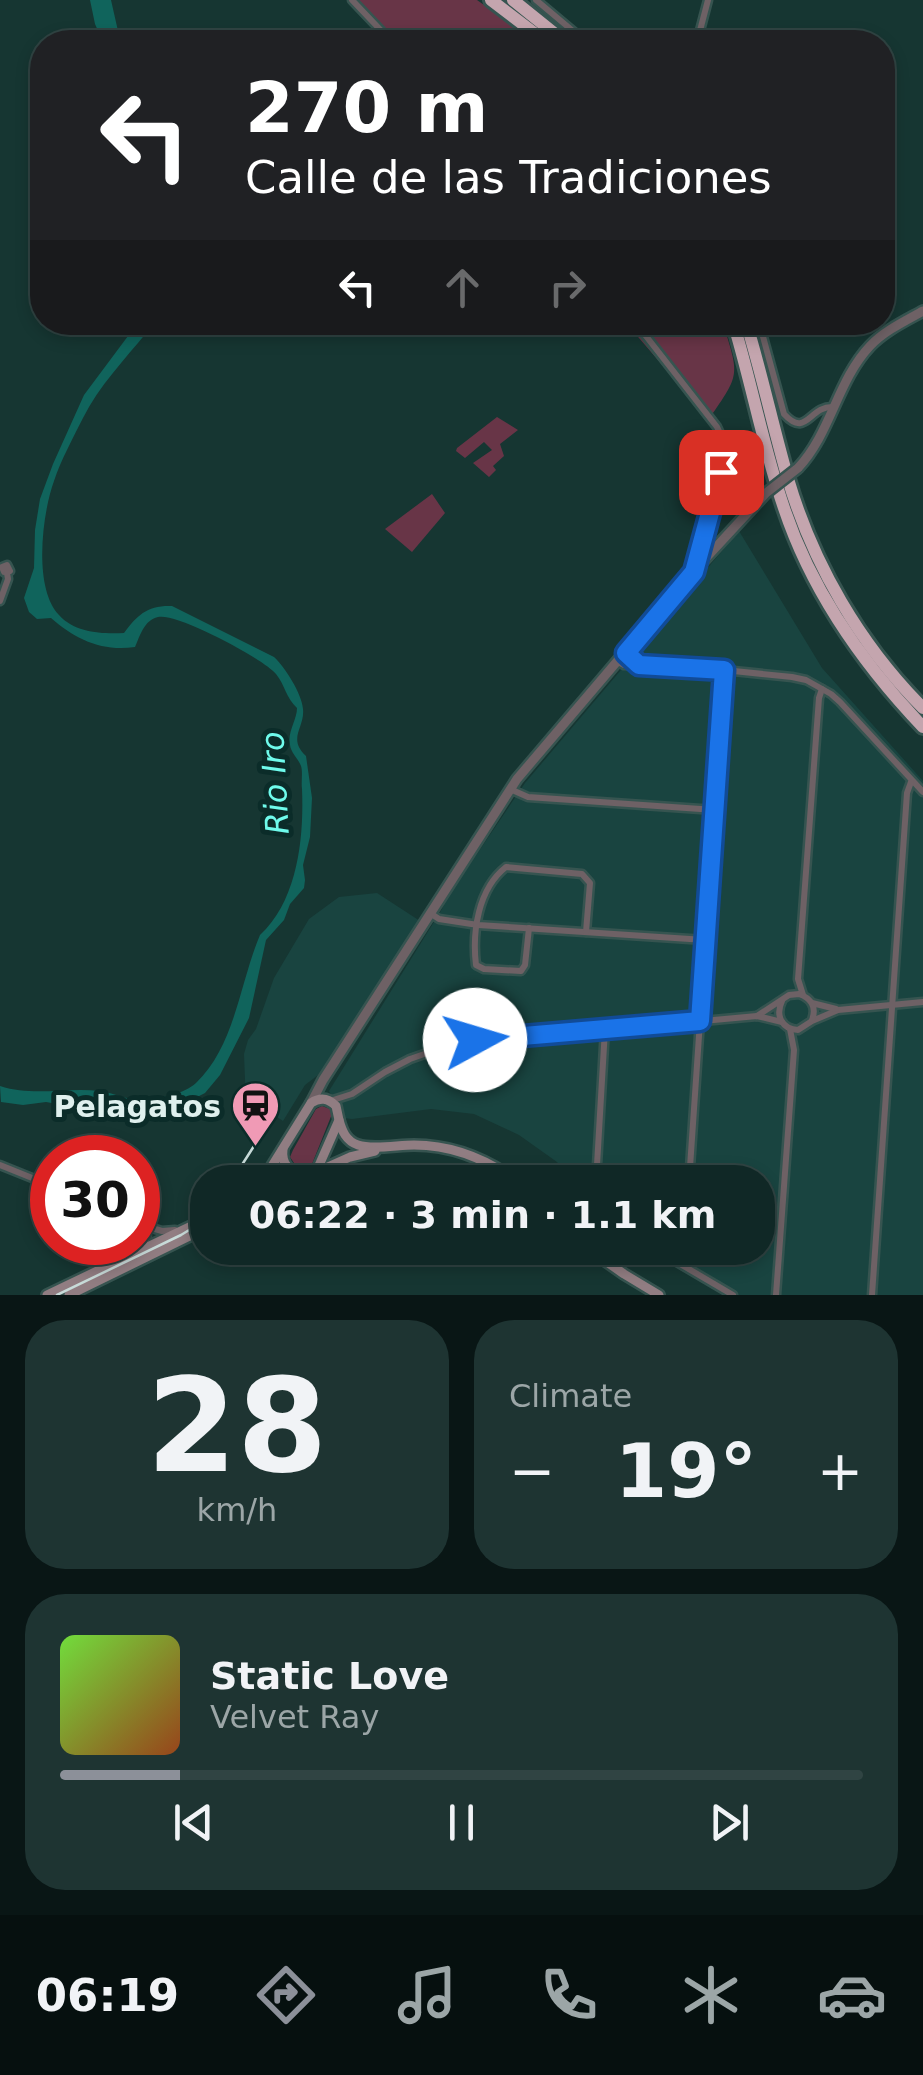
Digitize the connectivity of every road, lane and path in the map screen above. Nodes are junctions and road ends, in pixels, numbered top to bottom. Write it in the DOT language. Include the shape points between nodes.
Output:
graph roads {
  1 [pos="352,0"];
  2 [pos="492,0"];
  3 [pos="513,0"];
  4 [pos="536,0"];
  5 [pos="708,0"];
  6 [pos="381,30"];
  7 [pos="531,30"];
  8 [pos="550,30"];
  9 [pos="572,30"];
  10 [pos="700,30"];
  11 [pos="923,311"];
  12 [pos="895,328"];
  13 [pos="646,335"];
  14 [pos="737,335"];
  15 [pos="749,335"];
  16 [pos="763,335"];
  17 [pos="882,335"];
  18 [pos="834,407"];
  19 [pos="3,568"];
  20 [pos="694,572"];
  21 [pos="0,602"];
  22 [pos="628,656"];
  23 [pos="621,664"];
  24 [pos="639,665"];
  25 [pos="724,670"];
  26 [pos="822,689"];
  27 [pos="923,708"];
  28 [pos="923,726"];
  29 [pos="912,782"];
  30 [pos="510,789"];
  31 [pos="923,792"];
  32 [pos="715,810"];
  33 [pos="430,913"];
  34 [pos="478,925"];
  35 [pos="529,928"];
  36 [pos="586,932"];
  37 [pos="705,940"];
  38 [pos="798,978"];
  39 [pos="803,995"];
  40 [pos="789,996"];
  41 [pos="782,1002"];
  42 [pos="923,1002"];
  43 [pos="812,1003"];
  44 [pos="892,1005"];
  45 [pos="838,1010"];
  46 [pos="757,1016"];
  47 [pos="700,1021"];
  48 [pos="812,1021"];
  49 [pos="782,1022"];
  50 [pos="804,1028"];
  51 [pos="605,1029"];
  52 [pos="790,1029"];
  53 [pos="794,1050"];
  54 [pos="326,1078"];
  55 [pos="352,1094"];
  56 [pos="328,1100"];
  57 [pos="311,1102"];
  58 [pos="339,1118"];
  59 [pos="392,1146"];
  60 [pos="284,1147"];
  61 [pos="0,1164"];
  62 [pos="273,1165"];
  63 [pos="286,1165"];
  64 [pos="316,1165"];
  65 [pos="330,1165"];
  66 [pos="492,1165"];
  67 [pos="597,1165"];
  68 [pos="689,1165"];
  69 [pos="30,1177"];
  70 [pos="190,1226"];
  71 [pos="184,1229"];
  72 [pos="160,1230"];
  73 [pos="190,1236"];
  74 [pos="160,1241"];
  75 [pos="109,1265"];
  76 [pos="611,1265"];
  77 [pos="685,1265"];
  78 [pos="46,1295"];
  79 [pos="69,1295"];
  80 [pos="659,1295"];
  81 [pos="732,1295"];
  82 [pos="776,1295"];
  83 [pos="872,1295"];
  1 -- 6 [label="street"];
  2 -- 7 [label="highway"];
  3 -- 8 [label="highway"];
  4 -- 9 [label="street"];
  5 -- 10 [label="street"];
  11 -- 12 [label="street"];
  13 -- 20 [label="street" via="726,446"];
  14 -- 28 [label="highway" via="804,560 858,652"];
  15 -- 27 [label="highway" via="788,481 821,564 866,641"];
  16 -- 18 [label="street" via="780,404 791,422"];
  17 -- 18 [label="street" via="854,367"];
  18 -- 20 [label="street, bridge" via="798,468"];
  19 -- 21 [label="street" via="8,579"];
  20 -- 22 [label="street"];
  22 -- 23 [label="street"];
  22 -- 24 [label="street"];
  23 -- 24 [label="street"];
  23 -- 30 [label="street"];
  24 -- 25 [label="street"];
  25 -- 26 [label="street" via="792,677"];
  25 -- 32 [label="street"];
  26 -- 29 [label="street"];
  26 -- 38 [label="street"];
  29 -- 31 [label="street"];
  29 -- 44 [label="street"];
  30 -- 32 [label="street" via="528,797"];
  30 -- 33 [label="street"];
  32 -- 37 [label="street"];
  33 -- 34 [label="street"];
  33 -- 54 [label="street"];
  34 -- 35 [label="street"];
  34 -- 35 [label="street" via="476,965 502,970 524,969"];
  34 -- 36 [label="street" via="482,899 509,867 588,878"];
  35 -- 36 [label="street"];
  36 -- 37 [label="street"];
  37 -- 47 [label="street"];
  38 -- 39 [label="street"];
  38 -- 40 [label="street"];
  39 -- 40 [label="street"];
  39 -- 43 [label="street"];
  40 -- 41 [label="street"];
  41 -- 46 [label="street"];
  41 -- 49 [label="street"];
  42 -- 44 [label="street"];
  43 -- 45 [label="street"];
  43 -- 48 [label="street"];
  44 -- 45 [label="street"];
  44 -- 83 [label="street"];
  45 -- 48 [label="street"];
  46 -- 47 [label="street"];
  46 -- 49 [label="street"];
  47 -- 51 [label="street"];
  47 -- 68 [label="street"];
  48 -- 50 [label="street"];
  49 -- 52 [label="street"];
  50 -- 52 [label="street"];
  50 -- 53 [label="street"];
  51 -- 55 [label="street" via="452,1044"];
  51 -- 67 [label="street"];
  52 -- 53 [label="street"];
  53 -- 82 [label="street"];
  54 -- 56 [label="street"];
  54 -- 57 [label="street"];
  55 -- 56 [label="street"];
  55 -- 58 [label="street"];
  56 -- 57 [label="main road"];
  56 -- 58 [label="main road"];
  57 -- 60 [label="main road"];
  58 -- 59 [label="main road" via="354,1143"];
  58 -- 64 [label="main road"];
  59 -- 65 [label="main road"];
  59 -- 66 [label="main road" via="458,1151"];
  60 -- 62 [label="main road"];
  60 -- 63 [label="main road"];
  61 -- 69 [label="street"];
  70 -- 71 [label="main road"];
  71 -- 72 [label="street"];
  71 -- 74 [label="main road"];
  73 -- 79 [label="main road"];
  75 -- 78 [label="main road"];
  76 -- 80 [label="main road"];
  77 -- 81 [label="street"];
}
